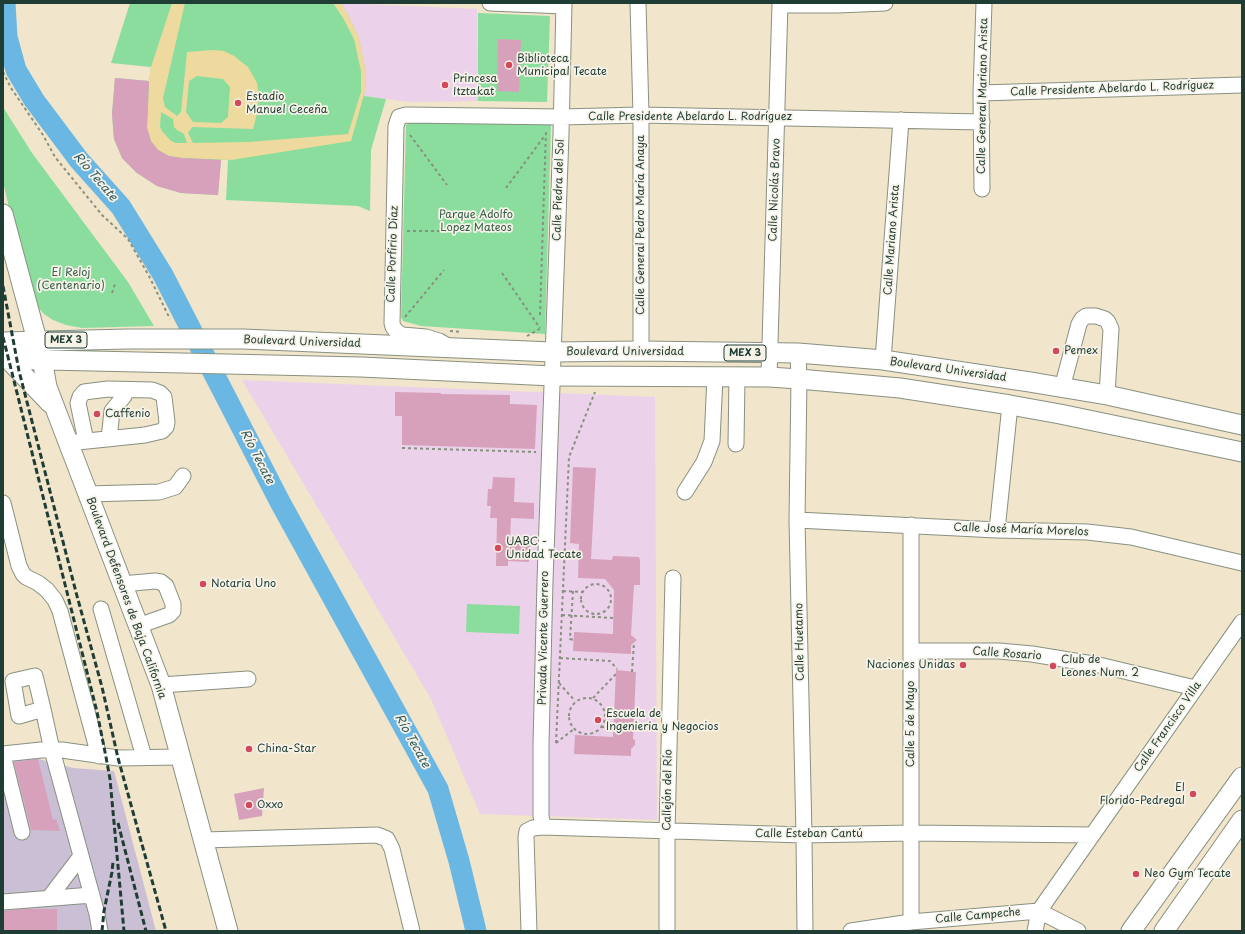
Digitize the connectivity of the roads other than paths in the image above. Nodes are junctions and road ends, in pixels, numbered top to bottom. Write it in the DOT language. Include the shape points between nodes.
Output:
graph roads {
  1 [pos="490,3"];
  2 [pos="638,3"];
  3 [pos="885,3"];
  4 [pos="984,3"];
  5 [pos="564,4"];
  6 [pos="780,4"];
  7 [pos="1242,85"];
  8 [pos="981,93"];
  9 [pos="641,115"];
  10 [pos="399,117"];
  11 [pos="562,117"];
  12 [pos="778,118"];
  13 [pos="900,120"];
  14 [pos="982,122"];
  15 [pos="982,189"];
  16 [pos="3,214"];
  17 [pos="37,341"];
  18 [pos="452,348"];
  19 [pos="641,351"];
  20 [pos="552,352"];
  21 [pos="4,353"];
  22 [pos="770,353"];
  23 [pos="798,354"];
  24 [pos="42,359"];
  25 [pos="883,360"];
  26 [pos="553,376"];
  27 [pos="715,377"];
  28 [pos="737,377"];
  29 [pos="769,377"];
  30 [pos="799,379"];
  31 [pos="1062,388"];
  32 [pos="124,390"];
  33 [pos="1108,395"];
  34 [pos="1010,405"];
  35 [pos="54,407"];
  36 [pos="1060,414"];
  37 [pos="1242,425"];
  38 [pos="109,439"];
  39 [pos="86,441"];
  40 [pos="68,443"];
  41 [pos="736,444"];
  42 [pos="1242,452"];
  43 [pos="183,476"];
  44 [pos="685,492"];
  45 [pos="88,494"];
  46 [pos="3,503"];
  47 [pos="797,520"];
  48 [pos="911,525"];
  49 [pos="997,530"];
  50 [pos="1242,563"];
  51 [pos="673,578"];
  52 [pos="122,584"];
  53 [pos="101,609"];
  54 [pos="1242,622"];
  55 [pos="138,626"];
  56 [pos="911,650"];
  57 [pos="248,679"];
  58 [pos="160,685"];
  59 [pos="1195,688"];
  60 [pos="43,709"];
  61 [pos="52,750"];
  62 [pos="3,755"];
  63 [pos="99,756"];
  64 [pos="180,757"];
  65 [pos="144,758"];
  66 [pos="1242,777"];
  67 [pos="1242,820"];
  68 [pos="543,827"];
  69 [pos="22,832"];
  70 [pos="667,832"];
  71 [pos="912,833"];
  72 [pos="804,835"];
  73 [pos="1092,835"];
  74 [pos="204,840"];
  75 [pos="81,856"];
  76 [pos="92,895"];
  77 [pos="49,898"];
  78 [pos="3,902"];
  79 [pos="1039,911"];
  80 [pos="911,922"];
  81 [pos="100,931"];
  82 [pos="228,931"];
  83 [pos="412,931"];
  84 [pos="529,931"];
  85 [pos="667,931"];
  86 [pos="805,931"];
  87 [pos="851,931"];
  88 [pos="1035,931"];
  89 [pos="1078,931"];
  90 [pos="1131,931"];
  91 [pos="1164,931"];
  1 -- 5 [label="street"];
  2 -- 9 [label="street, Calle General Pedro María Anaya"];
  3 -- 6 [label="street"];
  4 -- 8 [label="street, Calle General Mariano Arista"];
  5 -- 11 [label="street, Calle Piedra del Sol"];
  6 -- 12 [label="street, Calle Nicolás Bravo"];
  7 -- 8 [label="street, Calle Presidente Abelardo L. Rodríguez"];
  8 -- 14 [label="street, Calle General Mariano Arista"];
  9 -- 11 [label="street, Calle Presidente Abelardo L. Rodríguez"];
  9 -- 12 [label="street, Calle Presidente Abelardo L. Rodríguez"];
  9 -- 19 [label="street, Calle General Pedro María Anaya"];
  10 -- 11 [label="street, Calle Presidente Abelardo L. Rodríguez"];
  10 -- 18 [label="street, Calle Porfirio Díaz" via="396,126 392,323 402,335 426,337"];
  11 -- 20 [label="street, Calle Piedra del Sol" via="547,329"];
  12 -- 13 [label="street, Calle Presidente Abelardo L. Rodríguez"];
  12 -- 22 [label="street, Calle Nicolás Bravo"];
  13 -- 14 [label="street, Calle Presidente Abelardo L. Rodríguez"];
  13 -- 25 [label="street, Calle Mariano Arista"];
  14 -- 15 [label="street, Calle General Mariano Arista"];
  16 -- 17 [label="main road, Boulevard Defensores de Baja California"];
  17 -- 18 [label="main road, Boulevard Universidad / MEX 3" via="243,339"];
  17 -- 21 [label="main road, Boulevard Universidad / MEX 3"];
  17 -- 24 [label="main road, Boulevard Defensores de Baja California"];
  18 -- 20 [label="main road, Boulevard Universidad / MEX 3"];
  19 -- 20 [label="main road, Boulevard Universidad / MEX 3"];
  19 -- 22 [label="main road, Boulevard Universidad / MEX 3"];
  20 -- 26 [label="street, Calle Piedra del Sol"];
  21 -- 24 [label="main road, Boulevard Universidad / MEX 3"];
  21 -- 35 [label="main road, Boulevard Defensores de Baja California"];
  22 -- 23 [label="main road, Boulevard Universidad / MEX 3"];
  22 -- 29 [label="street, Calle Nicolás Bravo"];
  23 -- 25 [label="main road, Boulevard Universidad / MEX 3"];
  23 -- 30 [label="street, Calle Huetamo"];
  24 -- 26 [label="main road, Boulevard Universidad / MEX 3" via="361,367"];
  24 -- 35 [label="main road, Boulevard Defensores de Baja California"];
  25 -- 31 [label="main road, Boulevard Universidad / MEX 3"];
  26 -- 27 [label="main road, Boulevard Universidad / MEX 3"];
  26 -- 68 [label="street, Privada Vicente Guerrero" via="541,744"];
  27 -- 28 [label="main road, Boulevard Universidad / MEX 3"];
  27 -- 44 [label="street" via="712,442 704,462"];
  28 -- 29 [label="main road, Boulevard Universidad / MEX 3"];
  28 -- 41 [label="street"];
  29 -- 30 [label="main road, Boulevard Universidad / MEX 3"];
  30 -- 34 [label="main road, Boulevard Universidad / MEX 3" via="900,388"];
  30 -- 47 [label="street, Calle Huetamo"];
  31 -- 33 [label="main road, Boulevard Universidad / MEX 3"];
  31 -- 33 [label="street" via="1079,324 1086,316 1096,316 1105,319 1111,329"];
  32 -- 38 [label="street" via="124,396 112,411"];
  32 -- 38 [label="street" via="152,390 160,393 164,397 166,427 162,431 145,435"];
  32 -- 39 [label="street" via="84,392 80,397 78,403"];
  33 -- 36 [label="main road" via="1106,404 1094,412"];
  33 -- 37 [label="main road, Boulevard Universidad / MEX 3"];
  34 -- 36 [label="main road, Boulevard Universidad / MEX 3"];
  34 -- 49 [label="street"];
  35 -- 40 [label="main road, Boulevard Defensores de Baja California"];
  36 -- 42 [label="main road, Boulevard Universidad / MEX 3"];
  38 -- 39 [label="street"];
  39 -- 40 [label="street"];
  40 -- 45 [label="main road, Boulevard Defensores de Baja California"];
  43 -- 45 [label="street" via="175,486 159,492"];
  45 -- 52 [label="main road, Boulevard Defensores de Baja California"];
  46 -- 63 [label="street" via="23,574 48,590 60,611"];
  47 -- 48 [label="street, Calle José María Morelos"];
  47 -- 72 [label="street, Calle Huetamo"];
  48 -- 49 [label="street, Calle José María Morelos"];
  48 -- 56 [label="street, Calle 5 de Mayo"];
  49 -- 50 [label="street, Calle José María Morelos" via="1088,532 1131,537"];
  51 -- 70 [label="street, Callejón del Río"];
  52 -- 55 [label="main road, Boulevard Defensores de Baja California"];
  52 -- 55 [label="street" via="161,582 166,586 173,604 173,611 169,616"];
  53 -- 65 [label="street"];
  54 -- 59 [label="street, Calle Francisco Villa"];
  55 -- 58 [label="main road, Boulevard Defensores de Baja California"];
  56 -- 59 [label="street, Calle Rosario" via="1032,654 1099,665"];
  56 -- 71 [label="street, Calle 5 de Mayo"];
  57 -- 58 [label="street"];
  58 -- 64 [label="main road, Boulevard Defensores de Baja California"];
  59 -- 73 [label="street, Calle Francisco Villa"];
  60 -- 61 [label="street"];
  61 -- 62 [label="street"];
  61 -- 63 [label="street"];
  61 -- 75 [label="street"];
  62 -- 69 [label="street"];
  63 -- 65 [label="street"];
  64 -- 65 [label="street"];
  64 -- 74 [label="main road, Boulevard Defensores de Baja California"];
  66 -- 90 [label="main road"];
  67 -- 91 [label="main road"];
  68 -- 70 [label="street, Calle Esteban Cantú"];
  68 -- 84 [label="street, Calle Esteban Cantú" via="527,831 526,837"];
  70 -- 72 [label="street, Calle Esteban Cantú"];
  70 -- 85 [label="street, Callejón del Río"];
  71 -- 72 [label="street, Calle Esteban Cantú"];
  71 -- 73 [label="street, Calle Esteban Cantú"];
  71 -- 80 [label="street, Calle 5 de Mayo"];
  72 -- 86 [label="street, Calle Huetamo"];
  73 -- 79 [label="street, Calle Francisco Villa"];
  74 -- 82 [label="main road, Boulevard Defensores de Baja California"];
  74 -- 83 [label="street" via="377,835 387,839"];
  75 -- 76 [label="street"];
  75 -- 77 [label="street"];
  76 -- 77 [label="street"];
  76 -- 81 [label="street"];
  77 -- 78 [label="street"];
  79 -- 80 [label="street, Calle Campeche"];
  79 -- 88 [label="street"];
  79 -- 89 [label="street"];
  80 -- 87 [label="street, Calle Campeche"];
}
